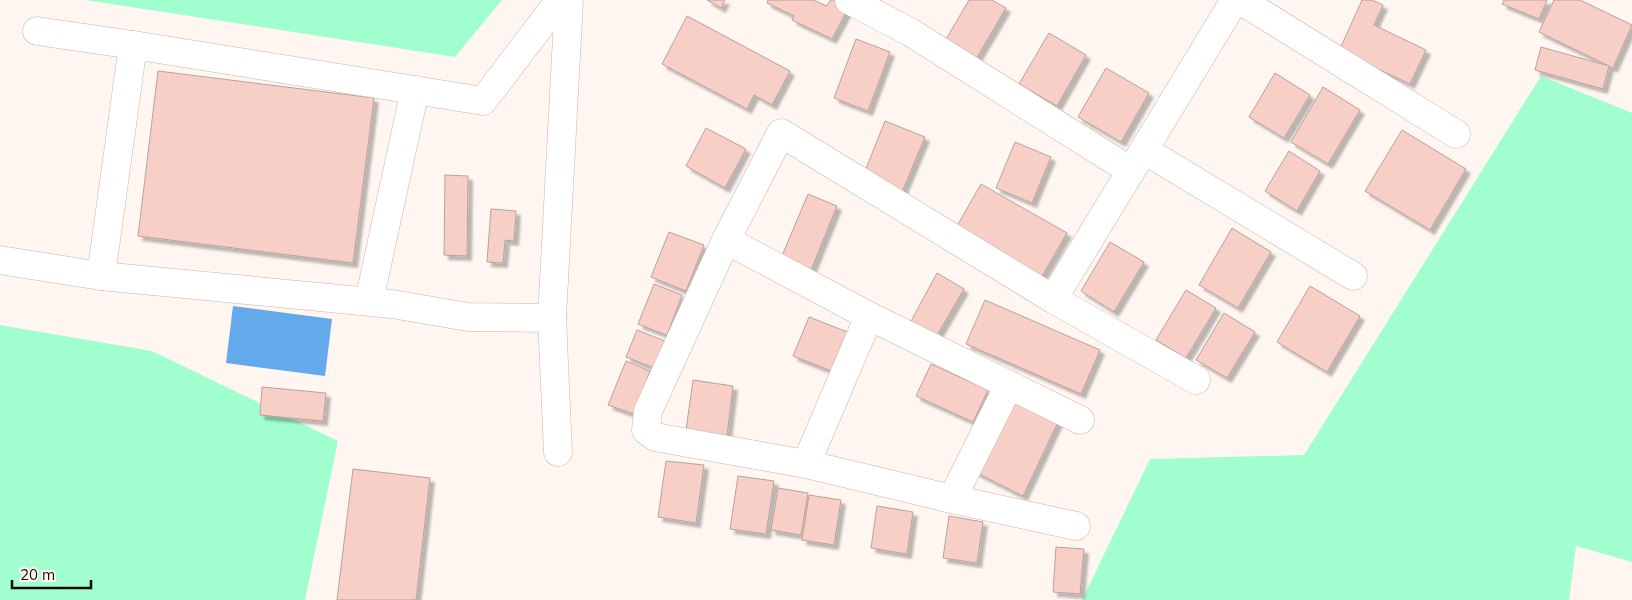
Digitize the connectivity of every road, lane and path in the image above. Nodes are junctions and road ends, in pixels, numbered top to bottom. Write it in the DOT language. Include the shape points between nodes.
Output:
graph roads {
  1 [pos="560,0"];
  2 [pos="569,0"];
  3 [pos="849,0"];
  4 [pos="1235,0"];
  5 [pos="1240,0"];
  6 [pos="37,31"];
  7 [pos="133,45"];
  8 [pos="415,90"];
  9 [pos="1456,134"];
  10 [pos="1137,161"];
  11 [pos="726,240"];
  12 [pos="0,260"];
  13 [pos="101,276"];
  14 [pos="1353,276"];
  15 [pos="1053,299"];
  16 [pos="369,301"];
  17 [pos="868,316"];
  18 [pos="552,318"];
  19 [pos="1196,380"];
  20 [pos="1009,385"];
  21 [pos="1080,420"];
  22 [pos="558,452"];
  23 [pos="806,464"];
  24 [pos="952,499"];
  25 [pos="1076,526"];
  1 -- 8 [label="street" via="483,101"];
  2 -- 18 [label="street"];
  3 -- 10 [label="street"];
  4 -- 10 [label="street"];
  5 -- 9 [label="street"];
  6 -- 7 [label="street"];
  7 -- 8 [label="street"];
  7 -- 13 [label="street"];
  8 -- 16 [label="street"];
  10 -- 14 [label="street"];
  10 -- 15 [label="street"];
  11 -- 15 [label="street" via="781,133"];
  11 -- 17 [label="street"];
  11 -- 23 [label="street" via="648,411 646,430 656,438"];
  12 -- 13 [label="street"];
  13 -- 16 [label="street"];
  15 -- 19 [label="street"];
  16 -- 18 [label="street" via="468,317"];
  17 -- 20 [label="street"];
  17 -- 23 [label="street"];
  18 -- 22 [label="street"];
  20 -- 21 [label="street"];
  20 -- 24 [label="street"];
  23 -- 24 [label="street"];
  24 -- 25 [label="street"];
}
